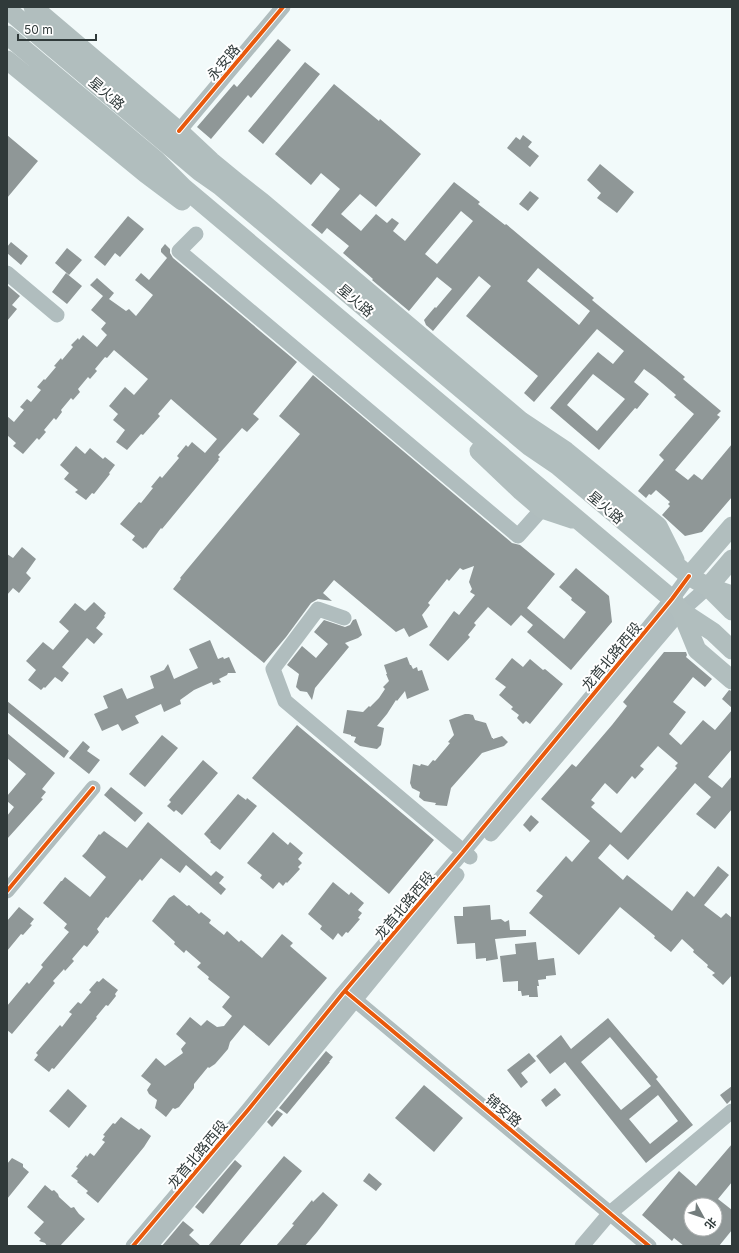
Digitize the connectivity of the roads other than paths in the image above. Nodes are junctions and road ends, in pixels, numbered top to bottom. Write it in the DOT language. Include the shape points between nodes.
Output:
graph roads {
  1 [pos="33,7"];
  2 [pos="283,7"];
  3 [pos="7,9"];
  4 [pos="7,35"];
  5 [pos="7,61"];
  6 [pos="179,131"];
  7 [pos="200,172"];
  8 [pos="239,184"];
  9 [pos="169,190"];
  10 [pos="215,214"];
  11 [pos="196,234"];
  12 [pos="321,261"];
  13 [pos="7,273"];
  14 [pos="57,316"];
  15 [pos="423,347"];
  16 [pos="495,418"];
  17 [pos="549,440"];
  18 [pos="542,509"];
  19 [pos="580,521"];
  20 [pos="732,526"];
  21 [pos="732,559"];
  22 [pos="684,572"];
  23 [pos="708,588"];
  24 [pos="732,595"];
  25 [pos="677,605"];
  26 [pos="732,611"];
  27 [pos="344,618"];
  28 [pos="732,650"];
  29 [pos="732,680"];
  30 [pos="93,788"];
  31 [pos="467,855"];
  32 [pos="7,891"];
  33 [pos="350,995"];
  34 [pos="732,1111"];
  35 [pos="610,1213"];
  36 [pos="133,1246"];
  37 [pos="150,1246"];
  38 [pos="582,1246"];
  39 [pos="649,1246"];
  1 -- 6 [label="main road"];
  2 -- 6 [label="street, 永安路"];
  3 -- 7 [label="main road, 星火路"];
  4 -- 10 [label="main road, 星火路" via="156,160 183,188"];
  5 -- 9 [label="main road"];
  6 -- 8 [label="main road"];
  7 -- 8 [label="main road"];
  7 -- 12 [label="main road, 星火路"];
  8 -- 12 [label="main road" via="262,202"];
  9 -- 10 [label="main road"];
  9 -- 18 [label="main road" via="466,438"];
  10 -- 19 [label="main road, 星火路"];
  11 -- 18 [label="street" via="178,250 518,536"];
  12 -- 15 [label="main road, 星火路"];
  13 -- 14 [label="street"];
  15 -- 16 [label="main road, 星火路"];
  15 -- 17 [label="main road"];
  16 -- 17 [label="main road"];
  16 -- 22 [label="main road, 星火路" via="558,466"];
  17 -- 22 [label="main road" via="658,526"];
  18 -- 19 [label="main road"];
  19 -- 25 [label="main road, 星火路"];
  20 -- 22 [label="main road"];
  21 -- 23 [label="main road"];
  22 -- 23 [label="main road, 星火路"];
  22 -- 25 [label="street, 龙首北路西段"];
  23 -- 24 [label="main road"];
  23 -- 25 [label="street, 龙首北路西段"];
  23 -- 26 [label="main road"];
  25 -- 28 [label="main road, 星火路"];
  25 -- 29 [label="main road" via="697,650"];
  25 -- 31 [label="street, 龙首北路西段"];
  27 -- 31 [label="street" via="318,609 273,669 286,701"];
  30 -- 32 [label="street"];
  31 -- 33 [label="street, 龙首北路西段"];
  33 -- 35 [label="street, 锦安路"];
  33 -- 36 [label="street, 龙首北路西段"];
  33 -- 37 [label="street, 龙首北路西段" via="258,1119"];
  34 -- 35 [label="street"];
  35 -- 38 [label="street"];
  35 -- 39 [label="street, 锦安路"];
}
